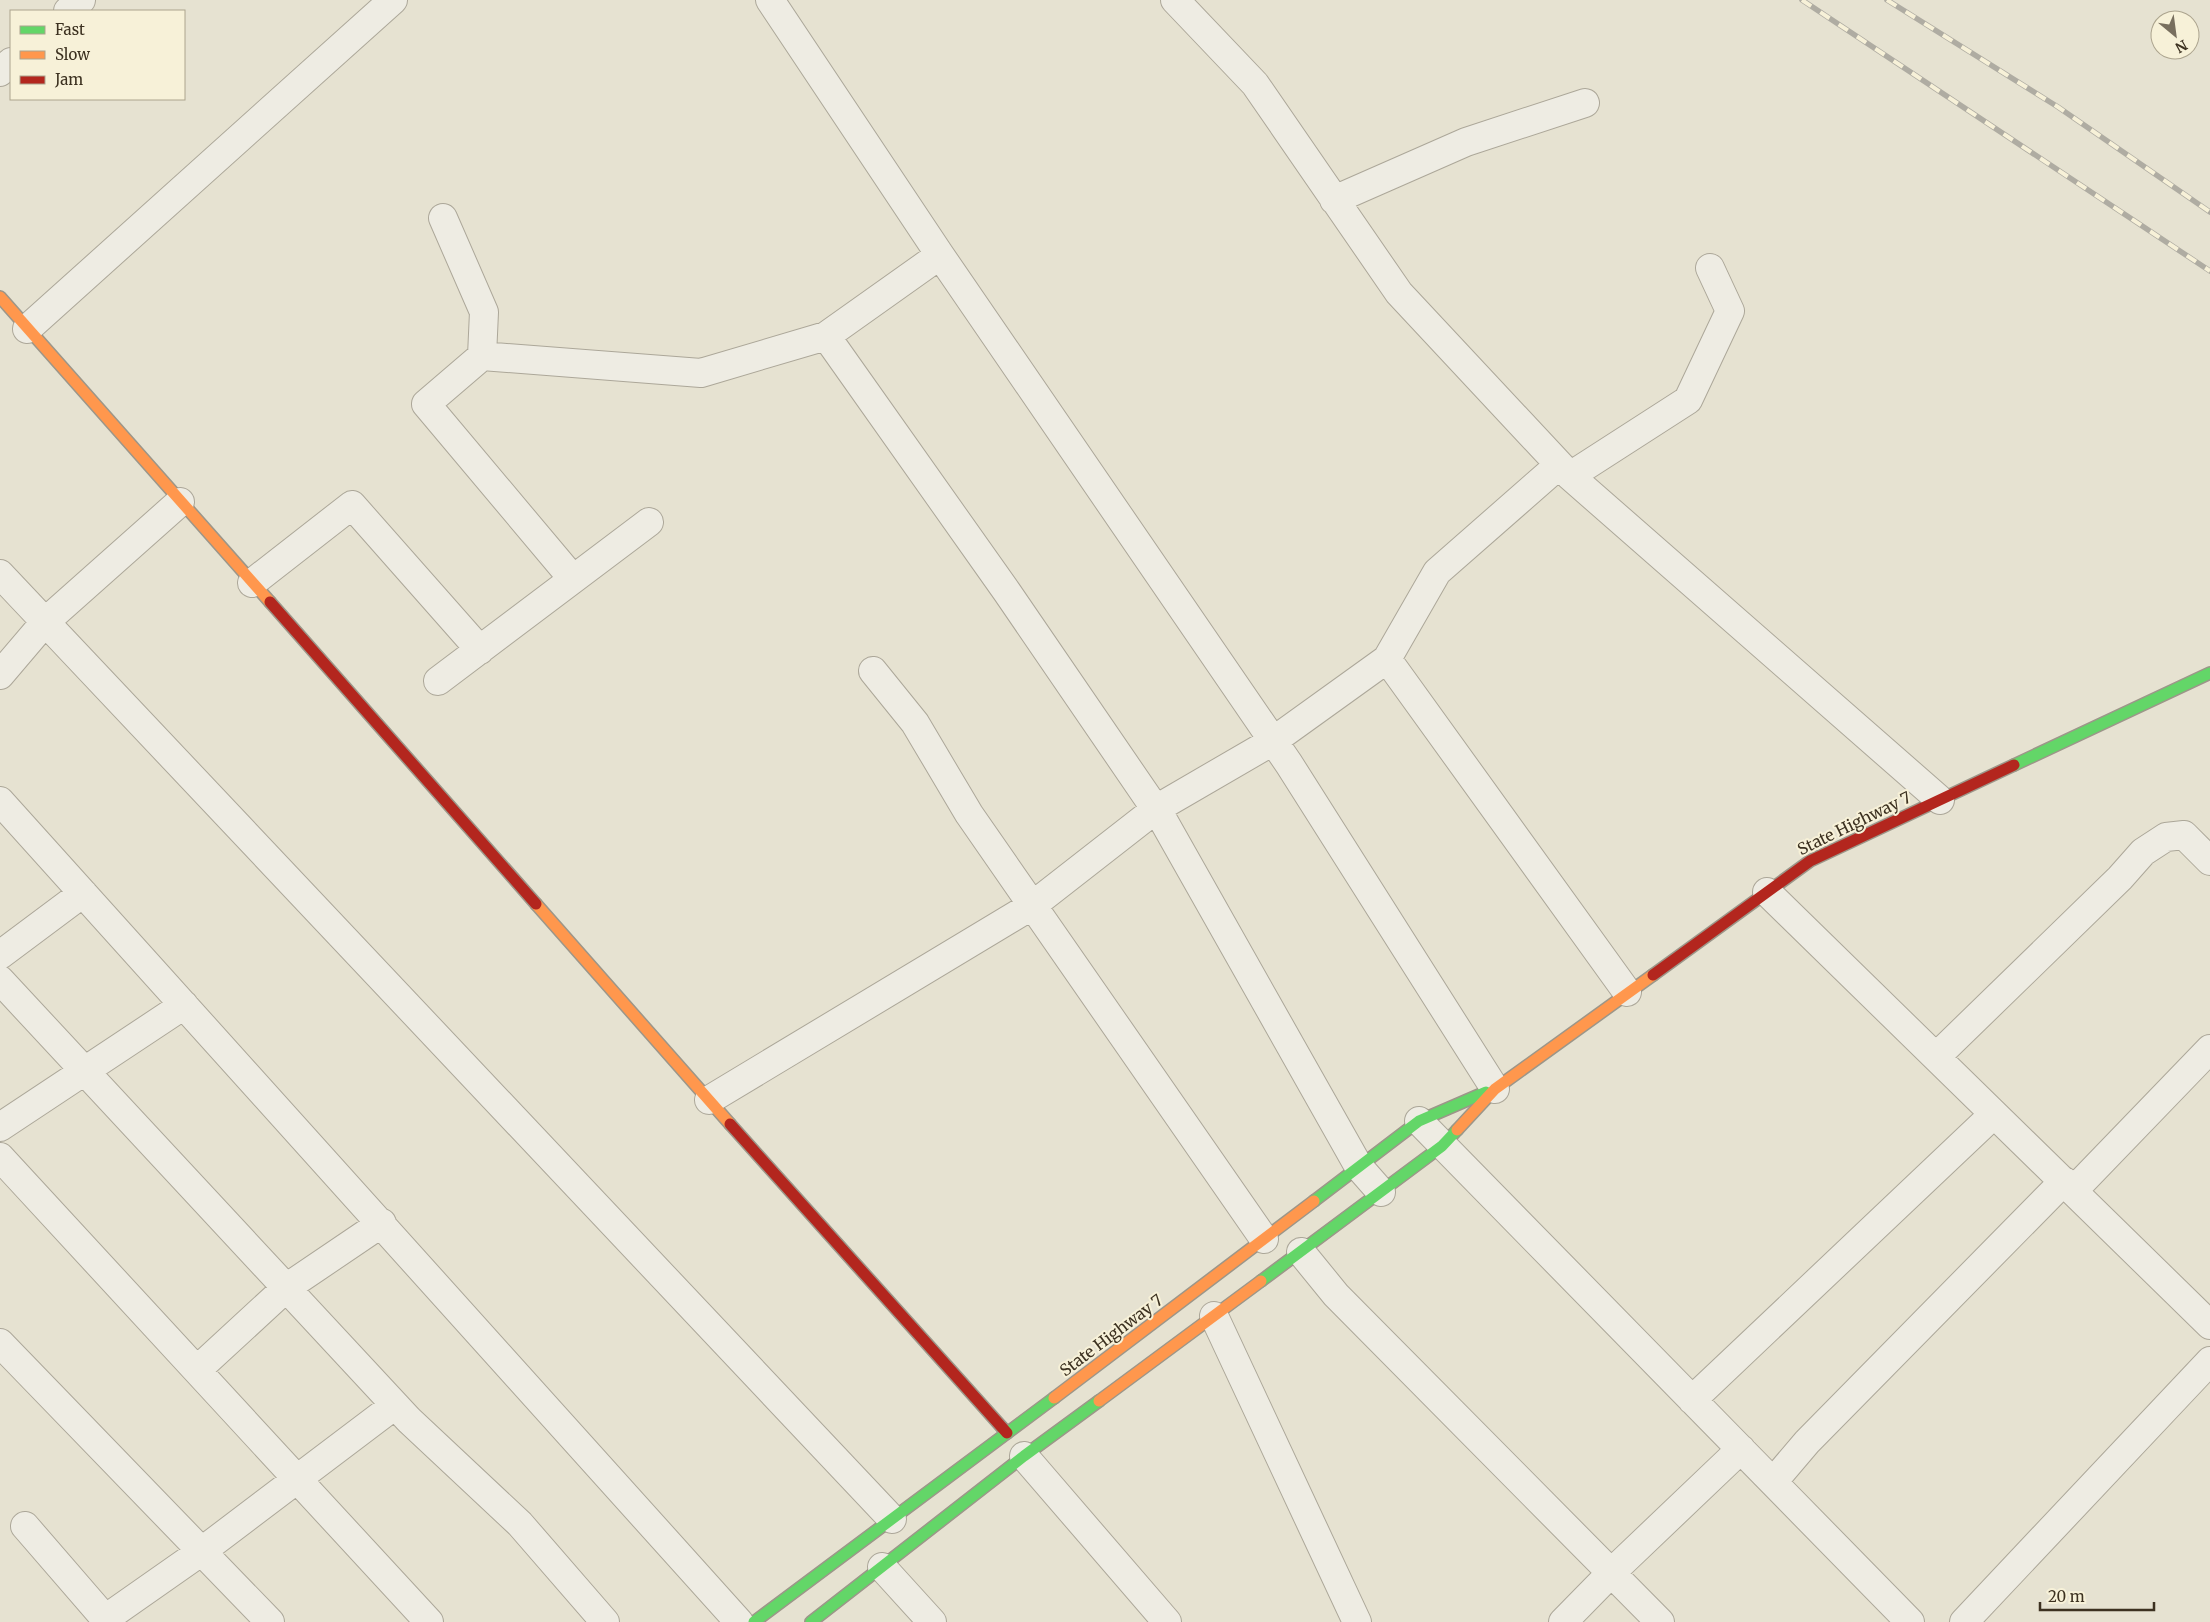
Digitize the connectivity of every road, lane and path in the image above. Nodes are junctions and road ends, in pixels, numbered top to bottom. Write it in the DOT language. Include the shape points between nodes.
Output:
graph roads {
  1 [pos="80,0"];
  2 [pos="393,0"];
  3 [pos="770,0"];
  4 [pos="1175,0"];
  5 [pos="69,10"];
  6 [pos="10,63"];
  7 [pos="0,72"];
  8 [pos="1585,103"];
  9 [pos="1334,200"];
  10 [pos="443,218"];
  11 [pos="940,255"];
  12 [pos="1710,268"];
  13 [pos="0,297"];
  14 [pos="27,329"];
  15 [pos="826,336"];
  16 [pos="482,356"];
  17 [pos="1565,470"];
  18 [pos="180,502"];
  19 [pos="649,522"];
  20 [pos="0,574"];
  21 [pos="573,579"];
  22 [pos="252,583"];
  23 [pos="45,622"];
  24 [pos="480,650"];
  25 [pos="1387,659"];
  26 [pos="874,671"];
  27 [pos="2210,673"];
  28 [pos="0,675"];
  29 [pos="438,682"];
  30 [pos="1273,741"];
  31 [pos="1940,800"];
  32 [pos="0,801"];
  33 [pos="1156,809"];
  34 [pos="2210,861"];
  35 [pos="1767,892"];
  36 [pos="83,893"];
  37 [pos="1033,905"];
  38 [pos="0,955"];
  39 [pos="0,980"];
  40 [pos="1627,992"];
  41 [pos="184,1005"];
  42 [pos="2210,1050"];
  43 [pos="1936,1057"];
  44 [pos="85,1071"];
  45 [pos="1495,1089"];
  46 [pos="709,1100"];
  47 [pos="1994,1114"];
  48 [pos="1419,1121"];
  49 [pos="0,1127"];
  50 [pos="1442,1146"];
  51 [pos="0,1158"];
  52 [pos="1359,1167"];
  53 [pos="2069,1186"];
  54 [pos="1381,1192"];
  55 [pos="382,1223"];
  56 [pos="1264,1239"];
  57 [pos="1301,1252"];
  58 [pos="286,1288"];
  59 [pos="1214,1316"];
  60 [pos="2207,1317"];
  61 [pos="0,1343"];
  62 [pos="2210,1361"];
  63 [pos="197,1370"];
  64 [pos="1692,1400"];
  65 [pos="395,1405"];
  66 [pos="1007,1434"];
  67 [pos="1741,1449"];
  68 [pos="1024,1456"];
  69 [pos="298,1479"];
  70 [pos="1773,1482"];
  71 [pos="892,1519"];
  72 [pos="25,1526"];
  73 [pos="202,1551"];
  74 [pos="882,1567"];
  75 [pos="1612,1572"];
  76 [pos="107,1620"];
  77 [pos="270,1622"];
  78 [pos="429,1622"];
  79 [pos="605,1622"];
  80 [pos="739,1622"];
  81 [pos="754,1622"];
  82 [pos="811,1622"];
  83 [pos="932,1622"];
  84 [pos="1167,1622"];
  85 [pos="1357,1622"];
  86 [pos="1563,1622"];
  87 [pos="1660,1622"];
  88 [pos="1910,1622"];
  89 [pos="1964,1622"];
  1 -- 5 [label="street"];
  2 -- 14 [label="street"];
  3 -- 11 [label="street"];
  4 -- 9 [label="street" via="1255,84"];
  6 -- 7 [label="street"];
  8 -- 9 [label="street" via="1466,142"];
  9 -- 17 [label="street" via="1399,294"];
  10 -- 16 [label="street" via="484,312"];
  11 -- 15 [label="street"];
  11 -- 30 [label="street"];
  12 -- 17 [label="street" via="1730,311 1688,400"];
  13 -- 14 [label="main road"];
  14 -- 18 [label="main road"];
  15 -- 16 [label="street" via="701,373"];
  15 -- 33 [label="street"];
  16 -- 21 [label="street" via="426,404"];
  17 -- 25 [label="street" via="1437,572"];
  17 -- 31 [label="street"];
  18 -- 22 [label="main road"];
  18 -- 23 [label="street"];
  19 -- 21 [label="street"];
  20 -- 23 [label="street"];
  21 -- 24 [label="street"];
  22 -- 24 [label="street" via="352,505"];
  22 -- 46 [label="main road"];
  23 -- 28 [label="street"];
  23 -- 71 [label="street"];
  24 -- 29 [label="street"];
  25 -- 30 [label="street"];
  25 -- 40 [label="street"];
  26 -- 37 [label="street" via="915,723 969,814"];
  27 -- 31 [label="main road, State Highway 7"];
  30 -- 33 [label="street"];
  30 -- 45 [label="street"];
  31 -- 35 [label="main road, State Highway 7" via="1810,861"];
  32 -- 36 [label="street"];
  33 -- 37 [label="street"];
  33 -- 52 [label="street"];
  34 -- 43 [label="street" via="2184,836 2166,837 2143,852"];
  35 -- 40 [label="main road, State Highway 7"];
  35 -- 43 [label="street"];
  36 -- 38 [label="street"];
  36 -- 41 [label="street"];
  37 -- 46 [label="street"];
  37 -- 56 [label="street"];
  39 -- 44 [label="street"];
  40 -- 45 [label="main road, State Highway 7"];
  41 -- 44 [label="street"];
  41 -- 55 [label="street"];
  42 -- 53 [label="street"];
  43 -- 47 [label="street"];
  44 -- 49 [label="street"];
  44 -- 58 [label="street"];
  45 -- 48 [label="main road, State Highway 7"];
  45 -- 50 [label="main road, State Highway 7"];
  46 -- 66 [label="main road"];
  47 -- 53 [label="street"];
  47 -- 64 [label="street"];
  48 -- 50 [label="street"];
  48 -- 52 [label="main road, State Highway 7"];
  50 -- 54 [label="main road, State Highway 7"];
  50 -- 64 [label="street"];
  51 -- 63 [label="street"];
  52 -- 54 [label="street"];
  52 -- 56 [label="main road, State Highway 7"];
  53 -- 60 [label="street"];
  53 -- 70 [label="street" via="1807,1442"];
  54 -- 57 [label="main road, State Highway 7"];
  55 -- 58 [label="street"];
  55 -- 80 [label="street"];
  56 -- 66 [label="main road, State Highway 7"];
  57 -- 59 [label="main road, State Highway 7"];
  57 -- 75 [label="street" via="1336,1295"];
  58 -- 63 [label="street"];
  58 -- 65 [label="street"];
  59 -- 68 [label="main road, State Highway 7"];
  59 -- 85 [label="street"];
  61 -- 73 [label="street"];
  62 -- 89 [label="street"];
  63 -- 69 [label="street"];
  64 -- 67 [label="street"];
  65 -- 69 [label="street"];
  65 -- 79 [label="street" via="520,1524"];
  66 -- 71 [label="main road, State Highway 7"];
  67 -- 70 [label="street"];
  67 -- 75 [label="street"];
  68 -- 74 [label="main road, State Highway 7"];
  68 -- 84 [label="street"];
  69 -- 73 [label="street"];
  69 -- 78 [label="street"];
  70 -- 88 [label="street"];
  71 -- 81 [label="main road, State Highway 7"];
  72 -- 76 [label="street"];
  73 -- 76 [label="street"];
  73 -- 77 [label="street"];
  74 -- 82 [label="main road, State Highway 7"];
  74 -- 83 [label="street"];
  75 -- 86 [label="street"];
  75 -- 87 [label="street"];
}
